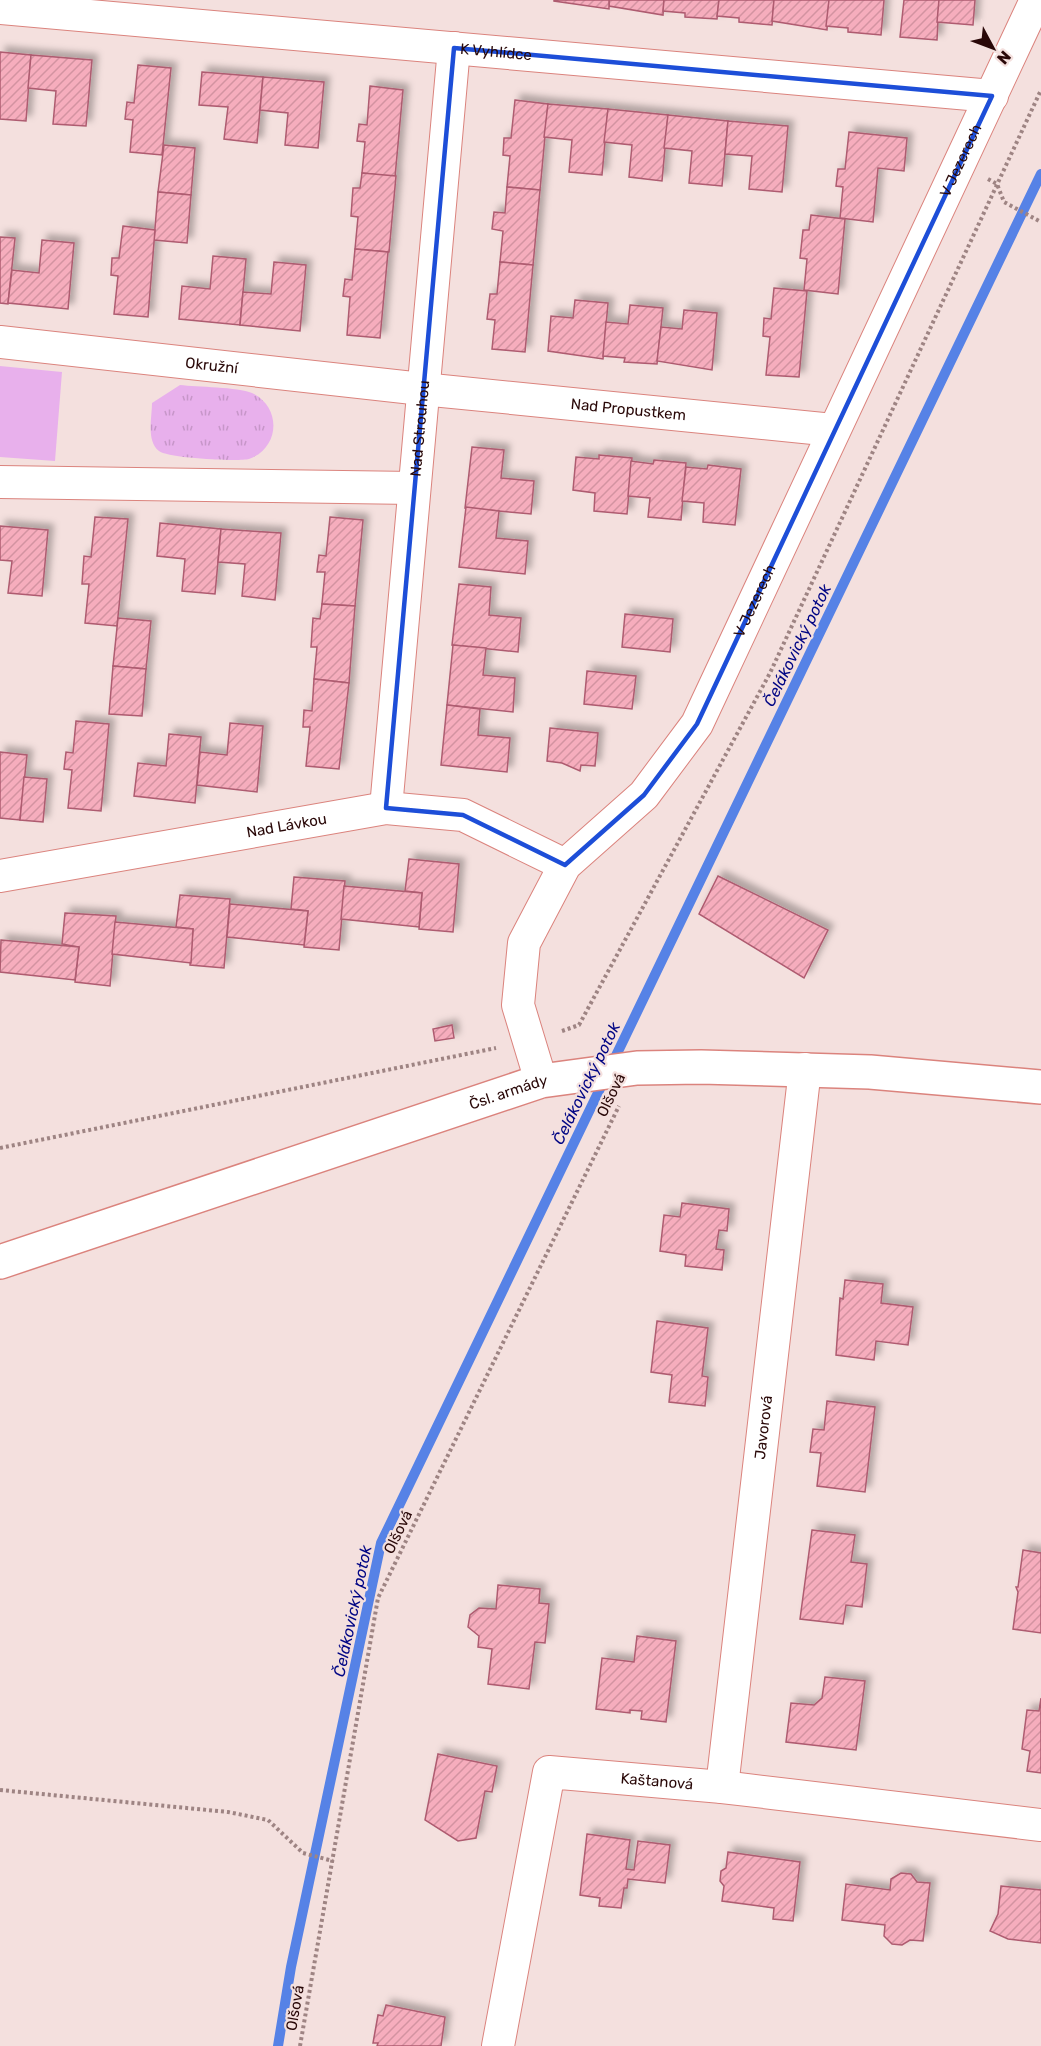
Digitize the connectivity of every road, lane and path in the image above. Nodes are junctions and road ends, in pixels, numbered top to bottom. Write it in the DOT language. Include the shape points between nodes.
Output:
graph roads {
  1 [pos="1036,0"];
  2 [pos="0,8"];
  3 [pos="454,48"];
  4 [pos="1041,90"];
  5 [pos="992,96"];
  6 [pos="1041,222"];
  7 [pos="0,342"];
  8 [pos="422,389"];
  9 [pos="833,430"];
  10 [pos="0,482"];
  11 [pos="414,488"];
  12 [pos="386,808"];
  13 [pos="565,865"];
  14 [pos="0,876"];
  15 [pos="529,1042"];
  16 [pos="634,1068"];
  17 [pos="805,1069"];
  18 [pos="541,1081"];
  19 [pos="1041,1087"];
  20 [pos="0,1148"];
  21 [pos="0,1262"];
  22 [pos="722,1787"];
  23 [pos="0,1790"];
  24 [pos="1041,1825"];
  25 [pos="331,1861"];
  26 [pos="300,2046"];
  27 [pos="498,2046"];
  1 -- 5 [label="street, V Jezerech"];
  2 -- 3 [label="street, K Vyhlídce"];
  3 -- 5 [label="street, K Vyhlídce"];
  3 -- 8 [label="street, Nad Strouhou"];
  4 -- 6 [label="path" via="997,184 1004,202"];
  5 -- 9 [label="street, V Jezerech"];
  7 -- 8 [label="street, Okružní"];
  8 -- 9 [label="street, Nad Propustkem"];
  8 -- 11 [label="street, Nad Strouhou"];
  9 -- 13 [label="street, V Jezerech" via="697,724 644,795"];
  10 -- 11 [label="street"];
  11 -- 12 [label="street, Nad Strouhou"];
  12 -- 13 [label="street, Nad Lávkou" via="463,815"];
  12 -- 14 [label="street, Nad Lávkou"];
  13 -- 15 [label="street, V Jezerech" via="524,943 518,1005"];
  15 -- 18 [label="street, V Jezerech"];
  15 -- 20 [label="path"];
  16 -- 17 [label="street, Čsl. armády"];
  16 -- 18 [label="street, Čsl. armády"];
  16 -- 25 [label="path, Olšová" via="378,1598"];
  17 -- 19 [label="street, Čsl. armády"];
  17 -- 22 [label="street, Javorová"];
  18 -- 21 [label="street, Čsl. armády"];
  22 -- 24 [label="street, Kaštanová"];
  22 -- 27 [label="street, Kaštanová" via="549,1772"];
  23 -- 25 [label="path" via="268,1820 303,1853"];
  25 -- 26 [label="path, Olšová"];
}
